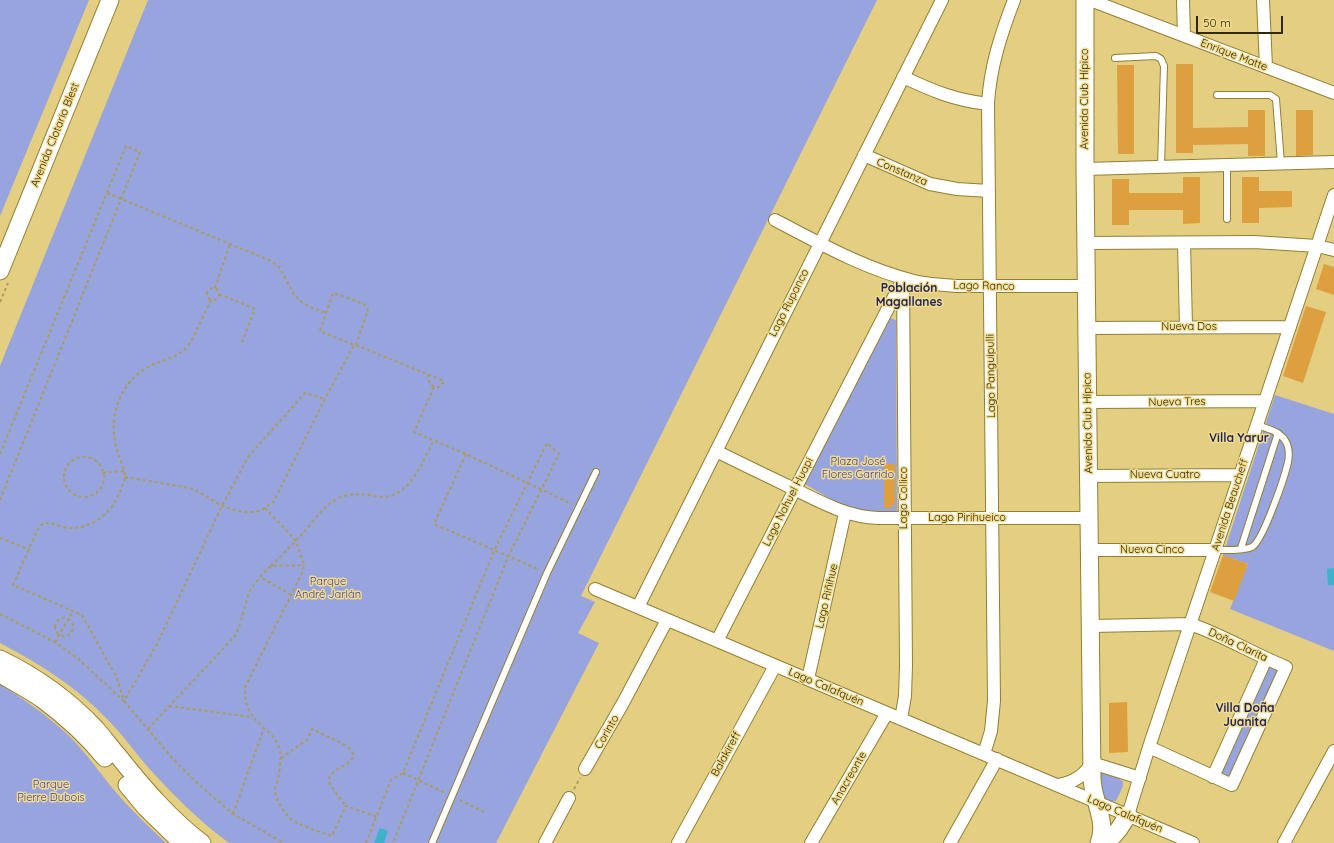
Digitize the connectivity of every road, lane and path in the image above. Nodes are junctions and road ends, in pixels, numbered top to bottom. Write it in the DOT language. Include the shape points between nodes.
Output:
graph roads {
  1 [pos="110,0"];
  2 [pos="942,0"];
  3 [pos="1014,0"];
  4 [pos="1085,0"];
  5 [pos="1090,0"];
  6 [pos="1182,0"];
  7 [pos="1263,0"];
  8 [pos="1184,36"];
  9 [pos="1115,58"];
  10 [pos="1266,67"];
  11 [pos="903,77"];
  12 [pos="1334,93"];
  13 [pos="1217,95"];
  14 [pos="988,104"];
  15 [pos="864,155"];
  16 [pos="1334,162"];
  17 [pos="1281,163"];
  18 [pos="1227,165"];
  19 [pos="1161,166"];
  20 [pos="1085,169"];
  21 [pos="989,191"];
  22 [pos="107,193"];
  23 [pos="1334,195"];
  24 [pos="121,200"];
  25 [pos="1227,219"];
  26 [pos="775,220"];
  27 [pos="820,243"];
  28 [pos="1086,243"];
  29 [pos="1184,243"];
  30 [pos="230,244"];
  31 [pos="1317,246"];
  32 [pos="1334,250"];
  33 [pos="0,271"];
  34 [pos="903,278"];
  35 [pos="990,286"];
  36 [pos="1087,286"];
  37 [pos="215,288"];
  38 [pos="219,294"];
  39 [pos="211,300"];
  40 [pos="326,313"];
  41 [pos="1186,327"];
  42 [pos="1290,327"];
  43 [pos="1087,328"];
  44 [pos="242,342"];
  45 [pos="355,345"];
  46 [pos="428,375"];
  47 [pos="434,387"];
  48 [pos="325,399"];
  49 [pos="1265,401"];
  50 [pos="1088,402"];
  51 [pos="1257,425"];
  52 [pos="1278,433"];
  53 [pos="434,440"];
  54 [pos="716,451"];
  55 [pos="0,454"];
  56 [pos="466,454"];
  57 [pos="124,471"];
  58 [pos="596,472"];
  59 [pos="103,473"];
  60 [pos="1240,475"];
  61 [pos="1089,476"];
  62 [pos="125,477"];
  63 [pos="528,482"];
  64 [pos="542,489"];
  65 [pos="794,489"];
  66 [pos="0,500"];
  67 [pos="222,506"];
  68 [pos="579,507"];
  69 [pos="265,508"];
  70 [pos="846,513"];
  71 [pos="905,518"];
  72 [pos="992,518"];
  73 [pos="1090,518"];
  74 [pos="0,538"];
  75 [pos="296,541"];
  76 [pos="1241,548"];
  77 [pos="30,550"];
  78 [pos="1090,550"];
  79 [pos="1215,550"];
  80 [pos="494,551"];
  81 [pos="508,557"];
  82 [pos="304,565"];
  83 [pos="271,566"];
  84 [pos="547,573"];
  85 [pos="260,577"];
  86 [pos="596,590"];
  87 [pos="291,595"];
  88 [pos="638,607"];
  89 [pos="73,611"];
  90 [pos="0,614"];
  91 [pos="68,620"];
  92 [pos="667,620"];
  93 [pos="1190,624"];
  94 [pos="1091,626"];
  95 [pos="59,635"];
  96 [pos="717,641"];
  97 [pos="55,642"];
  98 [pos="0,659"];
  99 [pos="1266,659"];
  100 [pos="775,666"];
  101 [pos="0,674"];
  102 [pos="808,679"];
  103 [pos="124,701"];
  104 [pos="169,706"];
  105 [pos="887,713"];
  106 [pos="252,718"];
  107 [pos="901,719"];
  108 [pos="264,728"];
  109 [pos="148,729"];
  110 [pos="1150,746"];
  111 [pos="1334,751"];
  112 [pos="984,754"];
  113 [pos="280,758"];
  114 [pos="997,759"];
  115 [pos="1092,763"];
  116 [pos="586,769"];
  117 [pos="1212,777"];
  118 [pos="1140,778"];
  119 [pos="1058,785"];
  120 [pos="569,798"];
  121 [pos="1096,801"];
  122 [pos="346,806"];
  123 [pos="233,814"];
  124 [pos="1128,815"];
  125 [pos="377,817"];
  126 [pos="182,843"];
  127 [pos="202,843"];
  128 [pos="284,843"];
  129 [pos="366,843"];
  130 [pos="393,843"];
  131 [pos="432,843"];
  132 [pos="545,843"];
  133 [pos="678,843"];
  134 [pos="811,843"];
  135 [pos="950,843"];
  136 [pos="1099,843"];
  137 [pos="1107,843"];
  138 [pos="1193,843"];
  139 [pos="1284,843"];
  1 -- 33 [label="main road, Avenida Clotario Blest"];
  2 -- 11 [label="street, Lago Rupanco"];
  3 -- 14 [label="street, Lago Panguipulli" via="994,58"];
  4 -- 20 [label="main road, Avenida Club Hípico"];
  5 -- 8 [label="street, Enrique Matte"];
  6 -- 8 [label="street"];
  7 -- 10 [label="street"];
  8 -- 10 [label="street, Enrique Matte"];
  9 -- 19 [label="lane" via="1156,56 1161,59 1164,66"];
  10 -- 12 [label="street, Enrique Matte"];
  11 -- 14 [label="street" via="942,94"];
  11 -- 15 [label="street, Lago Rupanco"];
  13 -- 17 [label="lane" via="1274,96"];
  14 -- 21 [label="street, Lago Panguipulli"];
  15 -- 21 [label="street, Constanza" via="930,184"];
  15 -- 27 [label="street, Lago Rupanco"];
  16 -- 17 [label="street"];
  17 -- 18 [label="street"];
  18 -- 19 [label="street"];
  18 -- 25 [label="lane"];
  19 -- 20 [label="street"];
  20 -- 28 [label="main road, Avenida Club Hípico"];
  21 -- 35 [label="street, Lago Panguipulli"];
  22 -- 24 [label="path"];
  22 -- 24 [label="path" via="126,146 140,152"];
  22 -- 55 [label="path"];
  23 -- 31 [label="street, Avenida Beaucheff"];
  24 -- 30 [label="path"];
  24 -- 66 [label="path"];
  26 -- 27 [label="street, Lago Ranco"];
  27 -- 34 [label="street, Lago Ranco"];
  27 -- 54 [label="street, Lago Rupanco"];
  28 -- 29 [label="street"];
  28 -- 36 [label="main road, Avenida Club Hípico"];
  29 -- 31 [label="street" via="1254,242"];
  29 -- 41 [label="street"];
  30 -- 37 [label="path"];
  30 -- 40 [label="path" via="272,261 280,268 300,301"];
  31 -- 32 [label="street"];
  31 -- 42 [label="street, Avenida Beaucheff"];
  34 -- 35 [label="street, Lago Ranco" via="937,285"];
  34 -- 65 [label="street, Lago Nahuel Huapi"];
  34 -- 71 [label="street, Lago Collico"];
  35 -- 36 [label="street, Lago Ranco"];
  35 -- 72 [label="street, Lago Panguipulli"];
  36 -- 43 [label="main road, Avenida Club Hípico"];
  37 -- 38 [label="path"];
  37 -- 39 [label="path" via="207,291"];
  38 -- 39 [label="path"];
  38 -- 44 [label="path" via="255,310"];
  39 -- 57 [label="path" via="186,348 172,358 142,370 122,393 115,411 113,427"];
  40 -- 45 [label="path" via="320,331"];
  40 -- 45 [label="path" via="333,294 364,304 368,310"];
  41 -- 42 [label="street, Nueva Dos"];
  41 -- 43 [label="street, Nueva Dos"];
  42 -- 49 [label="street, Avenida Beaucheff"];
  43 -- 50 [label="main road, Avenida Club Hípico"];
  45 -- 46 [label="path"];
  45 -- 48 [label="path"];
  46 -- 47 [label="path" via="429,383"];
  46 -- 47 [label="path" via="444,381 441,386"];
  47 -- 53 [label="path" via="414,432"];
  48 -- 67 [label="path" via="305,393 248,457"];
  48 -- 69 [label="path" via="274,501"];
  49 -- 50 [label="street, Nueva Tres"];
  49 -- 51 [label="street, Avenida Beaucheff"];
  50 -- 61 [label="main road, Avenida Club Hípico"];
  51 -- 52 [label="lane"];
  51 -- 60 [label="street, Avenida Beaucheff"];
  52 -- 76 [label="lane"];
  52 -- 76 [label="lane" via="1288,446 1288,461 1266,527 1257,543 1251,547"];
  53 -- 56 [label="path"];
  53 -- 75 [label="path" via="413,480 403,489 387,497 355,494 342,496 325,508"];
  54 -- 65 [label="street, Lago Pirihueico"];
  54 -- 88 [label="street, Lago Rupanco"];
  56 -- 63 [label="path"];
  56 -- 80 [label="path" via="434,524"];
  57 -- 59 [label="path"];
  57 -- 62 [label="path"];
  58 -- 68 [label="lane"];
  59 -- 59 [label="path" via="101,467 91,459 78,458 65,470 65,483 72,494 85,497 92,495 102,486"];
  60 -- 61 [label="street, Nueva Cuatro"];
  60 -- 79 [label="street, Avenida Beaucheff"];
  61 -- 73 [label="main road, Avenida Club Hípico"];
  62 -- 67 [label="path" via="190,488"];
  62 -- 77 [label="path" via="116,502 101,518 91,524 75,528 51,523 42,524"];
  63 -- 64 [label="path"];
  63 -- 64 [label="path" via="547,443 559,454"];
  63 -- 80 [label="path"];
  64 -- 68 [label="path"];
  64 -- 81 [label="path"];
  65 -- 70 [label="street, Lago Pirihueico"];
  65 -- 96 [label="street, Lago Nahuel Huapi"];
  67 -- 69 [label="path" via="250,513"];
  67 -- 103 [label="path" via="157,644"];
  68 -- 84 [label="lane"];
  69 -- 75 [label="path"];
  70 -- 71 [label="street, Lago Pirihueico" via="870,518"];
  70 -- 102 [label="street, Lago Riñihue"];
  71 -- 72 [label="street, Lago Pirihueico"];
  71 -- 107 [label="street, Lago Collico" via="906,666"];
  72 -- 73 [label="street, Lago Pirihueico"];
  72 -- 112 [label="street, Lago Panguipulli" via="993,714"];
  73 -- 78 [label="main road, Avenida Club Hípico"];
  74 -- 77 [label="path"];
  75 -- 82 [label="path"];
  75 -- 83 [label="path"];
  76 -- 79 [label="lane"];
  77 -- 89 [label="path" via="13,585"];
  78 -- 79 [label="street, Nueva Cinco"];
  78 -- 94 [label="main road, Avenida Club Hípico"];
  79 -- 93 [label="street, Avenida Beaucheff"];
  80 -- 81 [label="path"];
  80 -- 125 [label="path" via="403,774 390,780"];
  81 -- 84 [label="path"];
  81 -- 130 [label="path"];
  82 -- 83 [label="path"];
  82 -- 87 [label="path"];
  83 -- 85 [label="path"];
  84 -- 131 [label="lane"];
  85 -- 87 [label="path"];
  85 -- 104 [label="path" via="249,592 236,636"];
  86 -- 88 [label="street, Lago Calafquén"];
  87 -- 106 [label="path" via="245,687 244,695"];
  88 -- 92 [label="street, Lago Calafquén"];
  89 -- 91 [label="path"];
  89 -- 103 [label="path" via="82,615 93,634 117,678"];
  90 -- 97 [label="path"];
  91 -- 95 [label="path"];
  91 -- 95 [label="path" via="60,620 56,624 55,630"];
  91 -- 95 [label="path" via="72,624 71,631 64,636"];
  92 -- 96 [label="street, Lago Calafquén"];
  92 -- 116 [label="street, Corinto"];
  93 -- 94 [label="street"];
  93 -- 99 [label="street, Doña Clarita"];
  93 -- 110 [label="street, Avenida Beaucheff"];
  94 -- 115 [label="main road, Avenida Club Hípico"];
  95 -- 97 [label="path"];
  96 -- 100 [label="street, Lago Calafquén"];
  97 -- 103 [label="path" via="77,658"];
  98 -- 127 [label="main road" via="27,674 83,716 166,811"];
  99 -- 117 [label="street"];
  99 -- 117 [label="street, Doña Clarita" via="1286,667 1232,785"];
  100 -- 102 [label="street, Lago Calafquén"];
  100 -- 133 [label="street, Balakireff"];
  101 -- 126 [label="main road" via="42,700 78,729 92,742 146,808"];
  102 -- 105 [label="street, Lago Calafquén"];
  103 -- 109 [label="path"];
  104 -- 106 [label="path"];
  104 -- 109 [label="path"];
  105 -- 107 [label="street, Lago Calafquén"];
  105 -- 134 [label="street, Anacreonte"];
  106 -- 108 [label="path"];
  107 -- 112 [label="street, Lago Calafquén"];
  108 -- 113 [label="path" via="277,742"];
  108 -- 123 [label="path"];
  109 -- 123 [label="path" via="172,758"];
  110 -- 117 [label="street"];
  110 -- 118 [label="street, Avenida Beaucheff"];
  111 -- 139 [label="street"];
  112 -- 114 [label="street, Lago Calafquén"];
  113 -- 122 [label="path" via="275,791 284,811 293,820 332,836"];
  113 -- 122 [label="path" via="307,740 312,729 349,748 353,759 333,772 329,778 330,785"];
  114 -- 119 [label="street, Lago Calafquén"];
  114 -- 135 [label="street"];
  115 -- 118 [label="street"];
  115 -- 119 [label="street" via="1075,780"];
  115 -- 121 [label="main road, Avenida Club Hípico" via="1092,787"];
  116 -- 120 [label="path"];
  118 -- 124 [label="street, Avenida Beaucheff"];
  119 -- 121 [label="street, Lago Calafquén"];
  120 -- 132 [label="street"];
  121 -- 124 [label="street, Lago Calafquén"];
  121 -- 136 [label="main road, Avenida Club Hípico" via="1103,825"];
  122 -- 125 [label="path"];
  123 -- 128 [label="path"];
  124 -- 137 [label="main road"];
  124 -- 138 [label="street, Lago Calafquén"];
  125 -- 129 [label="path"];
}
